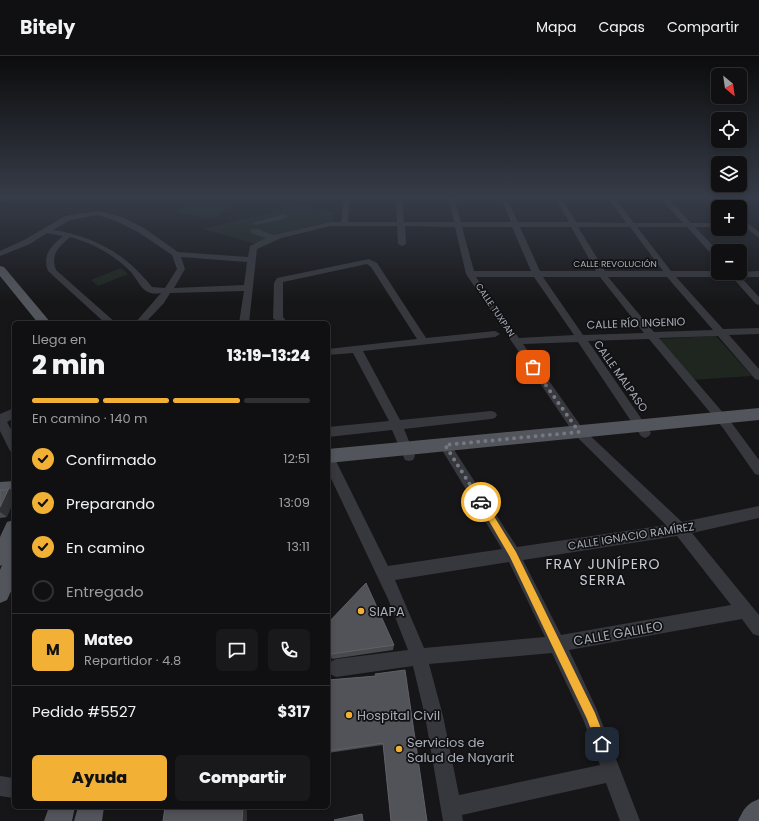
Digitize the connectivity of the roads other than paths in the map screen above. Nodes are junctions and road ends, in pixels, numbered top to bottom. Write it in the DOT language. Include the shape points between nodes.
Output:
graph roads {
  1 [pos="45,232"];
  2 [pos="50,232"];
  3 [pos="143,232"];
  4 [pos="256,232"];
  5 [pos="300,232"];
  6 [pos="401,232"];
  7 [pos="460,232"];
  8 [pos="520,232"];
  9 [pos="578,232"];
  10 [pos="637,232"];
  11 [pos="696,232"];
  12 [pos="68,235"];
  13 [pos="274,238"];
  14 [pos="402,244"];
  15 [pos="711,248"];
  16 [pos="0,254"];
  17 [pos="176,254"];
  18 [pos="251,260"];
  19 [pos="0,269"];
  20 [pos="536,273"];
  21 [pos="470,274"];
  22 [pos="602,274"];
  23 [pos="669,274"];
  24 [pos="711,274"];
  25 [pos="747,274"];
  26 [pos="759,274"];
  27 [pos="739,280"];
  28 [pos="0,285"];
  29 [pos="247,288"];
  30 [pos="169,292"];
  31 [pos="759,302"];
  32 [pos="30,321"];
  33 [pos="43,321"];
  34 [pos="109,321"];
  35 [pos="142,321"];
  36 [pos="243,321"];
  37 [pos="281,321"];
  38 [pos="759,331"];
  39 [pos="720,332"];
  40 [pos="495,334"];
  41 [pos="650,334"];
  42 [pos="580,338"];
  43 [pos="515,340"];
  44 [pos="424,342"];
  45 [pos="357,350"];
  46 [pos="330,352"];
  47 [pos="759,376"];
  48 [pos="12,413"];
  49 [pos="759,414"];
  50 [pos="491,415"];
  51 [pos="1,419"];
  52 [pos="723,421"];
  53 [pos="759,422"];
  54 [pos="396,424"];
  55 [pos="643,429"];
  56 [pos="330,432"];
  57 [pos="583,436"];
  58 [pos="12,444"];
  59 [pos="448,449"];
  60 [pos="408,452"];
  61 [pos="330,460"];
  62 [pos="330,462"];
  63 [pos="759,470"];
  64 [pos="12,488"];
  65 [pos="0,489"];
  66 [pos="759,512"];
  67 [pos="680,529"];
  68 [pos="12,534"];
  69 [pos="6,554"];
  70 [pos="513,554"];
  71 [pos="384,574"];
  72 [pos="0,578"];
  73 [pos="0,593"];
  74 [pos="746,610"];
  75 [pos="759,628"];
  76 [pos="557,644"];
  77 [pos="418,657"];
  78 [pos="336,668"];
  79 [pos="612,772"];
  80 [pos="0,786"];
  81 [pos="12,788"];
  82 [pos="61,809"];
  83 [pos="91,809"];
  84 [pos="759,812"];
  85 [pos="452,814"];
  86 [pos="58,821"];
  87 [pos="88,821"];
  88 [pos="630,821"];
  89 [pos="752,821"];
  1 -- 16 [label="street"];
  2 -- 12 [label="street"];
  3 -- 17 [label="street"];
  4 -- 13 [label="street"];
  5 -- 13 [label="street"];
  6 -- 14 [label="street"];
  7 -- 21 [label="street, CALLE TUXPAN"];
  8 -- 20 [label="street, CALLE MALPASO"];
  9 -- 22 [label="street"];
  10 -- 23 [label="street"];
  11 -- 15 [label="street"];
  12 -- 30 [label="street" via="95,243 115,255 128,265 149,289"];
  12 -- 34 [label="street" via="56,246 48,263 52,271"];
  13 -- 18 [label="street" via="256,245"];
  17 -- 18 [label="street"];
  17 -- 30 [label="street" via="181,269"];
  18 -- 29 [label="street"];
  19 -- 33 [label="main road"];
  20 -- 21 [label="street, CALLE REVOLUCIÓN"];
  20 -- 22 [label="street, CALLE REVOLUCIÓN"];
  20 -- 42 [label="street, CALLE MALPASO"];
  21 -- 43 [label="street, CALLE TUXPAN"];
  22 -- 23 [label="street, CALLE REVOLUCIÓN"];
  22 -- 41 [label="street"];
  23 -- 24 [label="street, CALLE REVOLUCIÓN"];
  23 -- 39 [label="street"];
  25 -- 26 [label="street, CALLE REVOLUCIÓN"];
  27 -- 31 [label="street"];
  28 -- 32 [label="main road"];
  29 -- 30 [label="street"];
  29 -- 36 [label="street"];
  30 -- 35 [label="street"];
  37 -- 44 [label="street" via="278,318 280,280 369,262 374,265"];
  38 -- 39 [label="street, CALLE RÍO INGENIO"];
  39 -- 41 [label="street, CALLE RÍO INGENIO"];
  39 -- 47 [label="street"];
  40 -- 44 [label="street"];
  41 -- 42 [label="street, CALLE RÍO INGENIO"];
  41 -- 52 [label="street"];
  42 -- 43 [label="street, CALLE RÍO INGENIO"];
  42 -- 55 [label="street, CALLE MALPASO"];
  43 -- 57 [label="street, CALLE TUXPAN"];
  44 -- 45 [label="street"];
  45 -- 46 [label="street"];
  45 -- 54 [label="street"];
  48 -- 51 [label="street"];
  49 -- 52 [label="main road"];
  50 -- 54 [label="street"];
  51 -- 58 [label="street"];
  52 -- 53 [label="main road"];
  52 -- 55 [label="main road"];
  52 -- 63 [label="street"];
  54 -- 56 [label="street"];
  54 -- 60 [label="street"];
  55 -- 57 [label="main road"];
  57 -- 59 [label="main road"];
  57 -- 67 [label="street, CALLE TUXPAN"];
  59 -- 60 [label="main road"];
  59 -- 70 [label="street"];
  60 -- 61 [label="main road"];
  62 -- 71 [label="street"];
  64 -- 65 [label="main road"];
  66 -- 67 [label="street, CALLE IGNACIO RAMÍREZ"];
  67 -- 70 [label="street, CALLE IGNACIO RAMÍREZ"];
  67 -- 74 [label="street, CALLE TUXPAN"];
  68 -- 69 [label="main road"];
  69 -- 72 [label="main road"];
  69 -- 73 [label="main road"];
  70 -- 71 [label="street, CALLE IGNACIO RAMÍREZ"];
  70 -- 76 [label="street"];
  71 -- 77 [label="street" via="403,614"];
  74 -- 75 [label="street, CALLE TUXPAN"];
  74 -- 76 [label="street, CALLE GALILEO"];
  76 -- 77 [label="street, CALLE GALILEO"];
  76 -- 79 [label="street" via="591,716"];
  77 -- 78 [label="street, CALLE GALILEO"];
  77 -- 85 [label="street" via="432,703"];
  79 -- 85 [label="street"];
  79 -- 88 [label="street"];
  80 -- 81 [label="street"];
  82 -- 86 [label="main road"];
  83 -- 87 [label="main road"];
  84 -- 89 [label="main road"];
}
